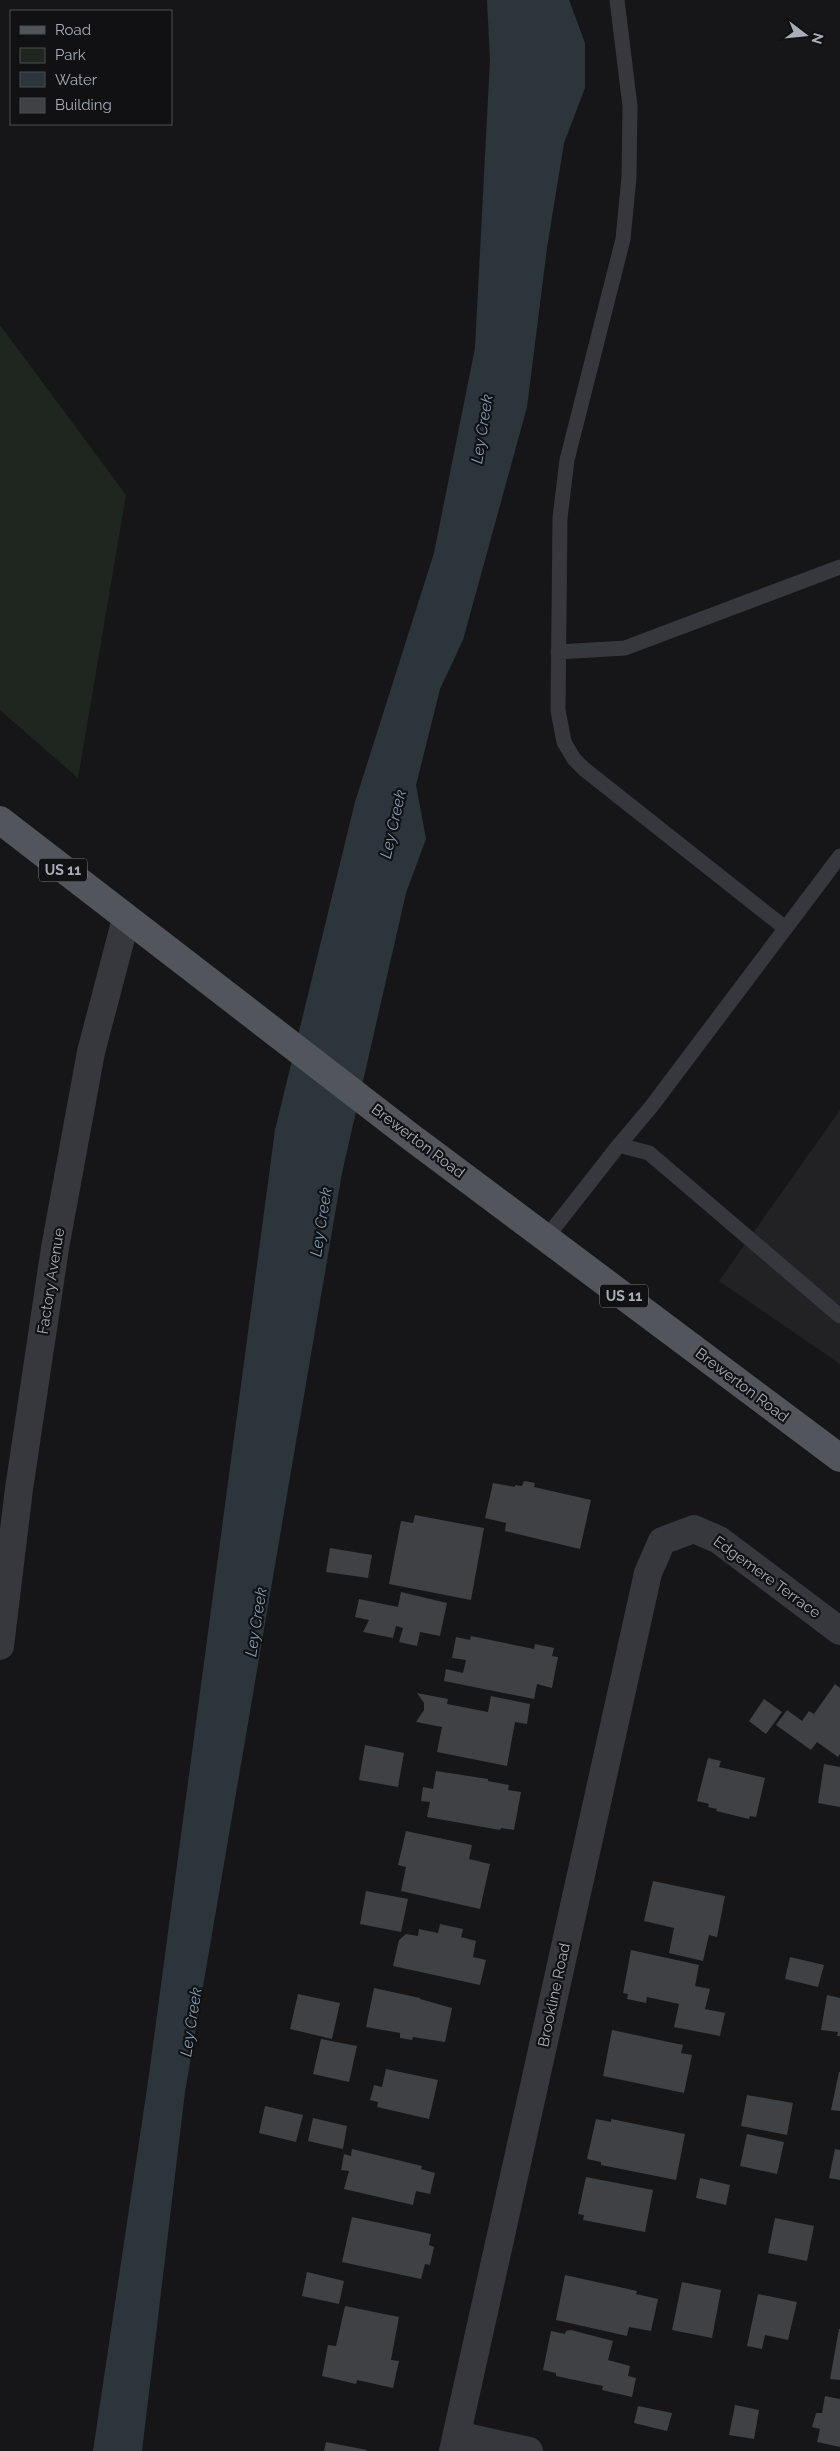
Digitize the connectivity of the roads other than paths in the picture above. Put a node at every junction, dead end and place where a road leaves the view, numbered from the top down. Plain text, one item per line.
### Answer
1 (617, 0) edge
2 (840, 567) edge
3 (558, 652) junction
4 (0, 820) edge
5 (840, 856) edge
6 (126, 920) junction
7 (785, 928) junction
8 (619, 1145) junction
9 (546, 1238) junction
10 (840, 1316) edge
11 (840, 1458) edge
12 (662, 1541) joint
13 (840, 1631) edge
14 (0, 1646) edge
15 (455, 2443) edge
16 (529, 2451) edge

1 - 3 lane
2 - 3 lane
3 - 7 lane
4 - 6 main road, Brewerton Road / US 11
5 - 7 lane
6 - 9 main road, Brewerton Road / US 11
6 - 14 street, Factory Avenue
7 - 8 lane
8 - 9 lane
8 - 10 lane
9 - 11 main road, Brewerton Road / US 11
12 - 13 street, Edgemere Terrace
12 - 15 street, Brookline Road
15 - 16 street

